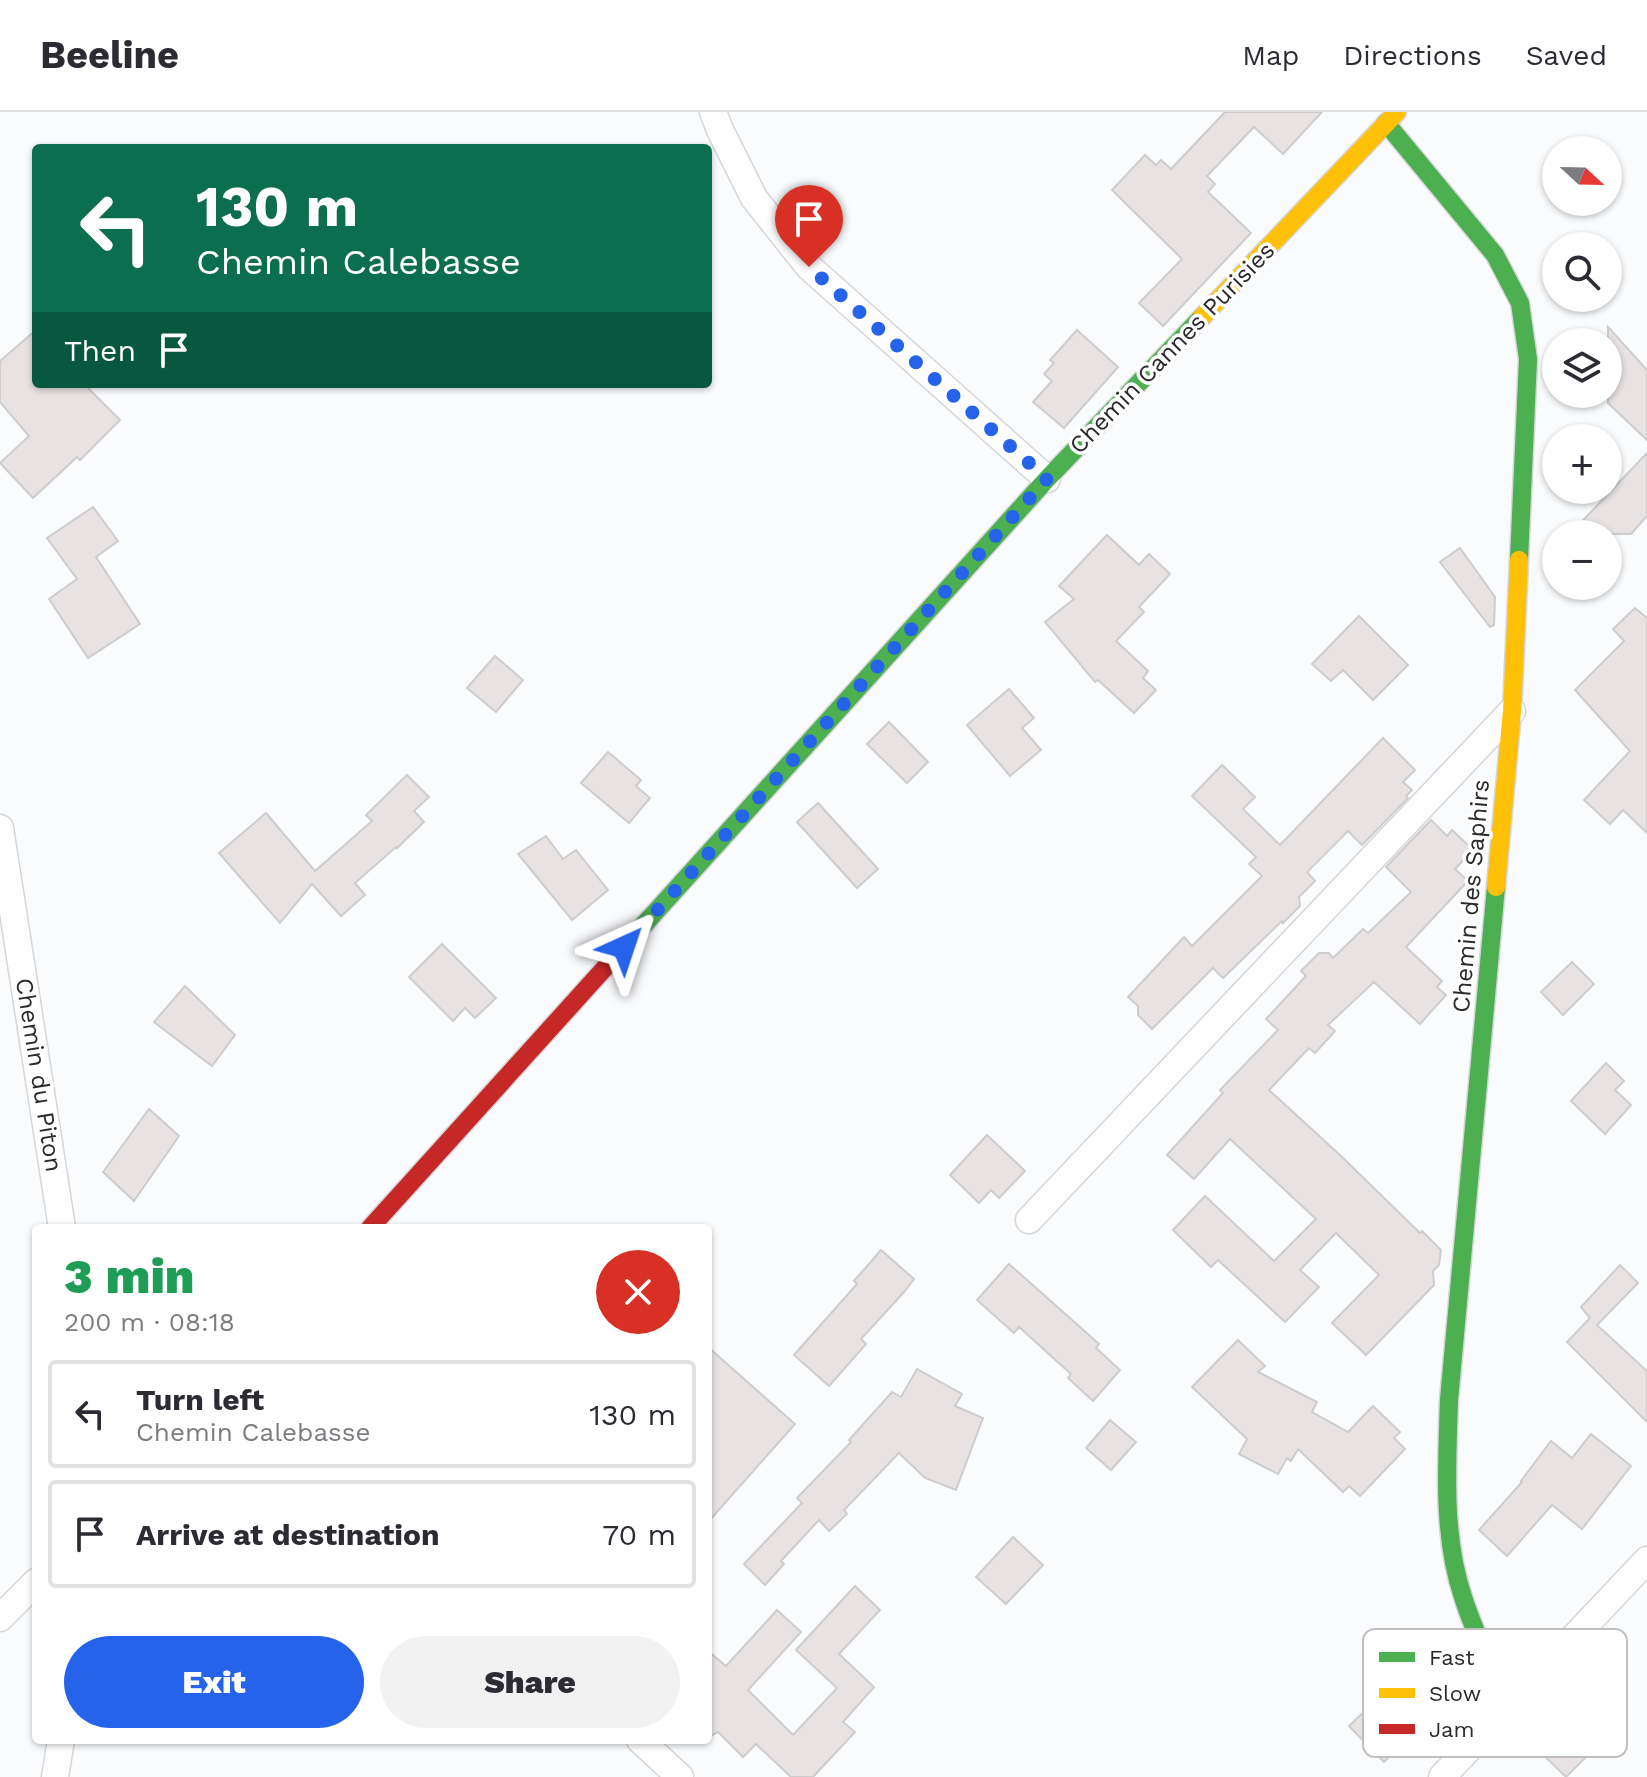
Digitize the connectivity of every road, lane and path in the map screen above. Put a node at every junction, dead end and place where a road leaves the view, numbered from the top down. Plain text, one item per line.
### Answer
1 (713, 112) edge
2 (1391, 118) edge
3 (1047, 479) junction
4 (1512, 711) junction
5 (0, 828) edge
6 (1029, 1220) dead end
7 (61, 1224) edge
8 (374, 1224) edge
9 (1647, 1560) edge
10 (32, 1586) edge
11 (0, 1618) edge
12 (1475, 1629) edge
13 (1582, 1629) edge
14 (60, 1744) edge
15 (644, 1744) edge
16 (1461, 1757) edge
17 (55, 1777) edge
18 (680, 1777) edge
19 (1442, 1777) edge

1 - 3 street
2 - 3 street, Chemin Cannes Purisies
2 - 4 street, Chemin des Saphirs
3 - 8 street, Chemin Cannes Purisies
4 - 6 street
4 - 12 street, Chemin des Saphirs
5 - 7 street, Chemin du Piton
9 - 13 street
10 - 11 street
14 - 17 street
15 - 18 street
16 - 19 street

